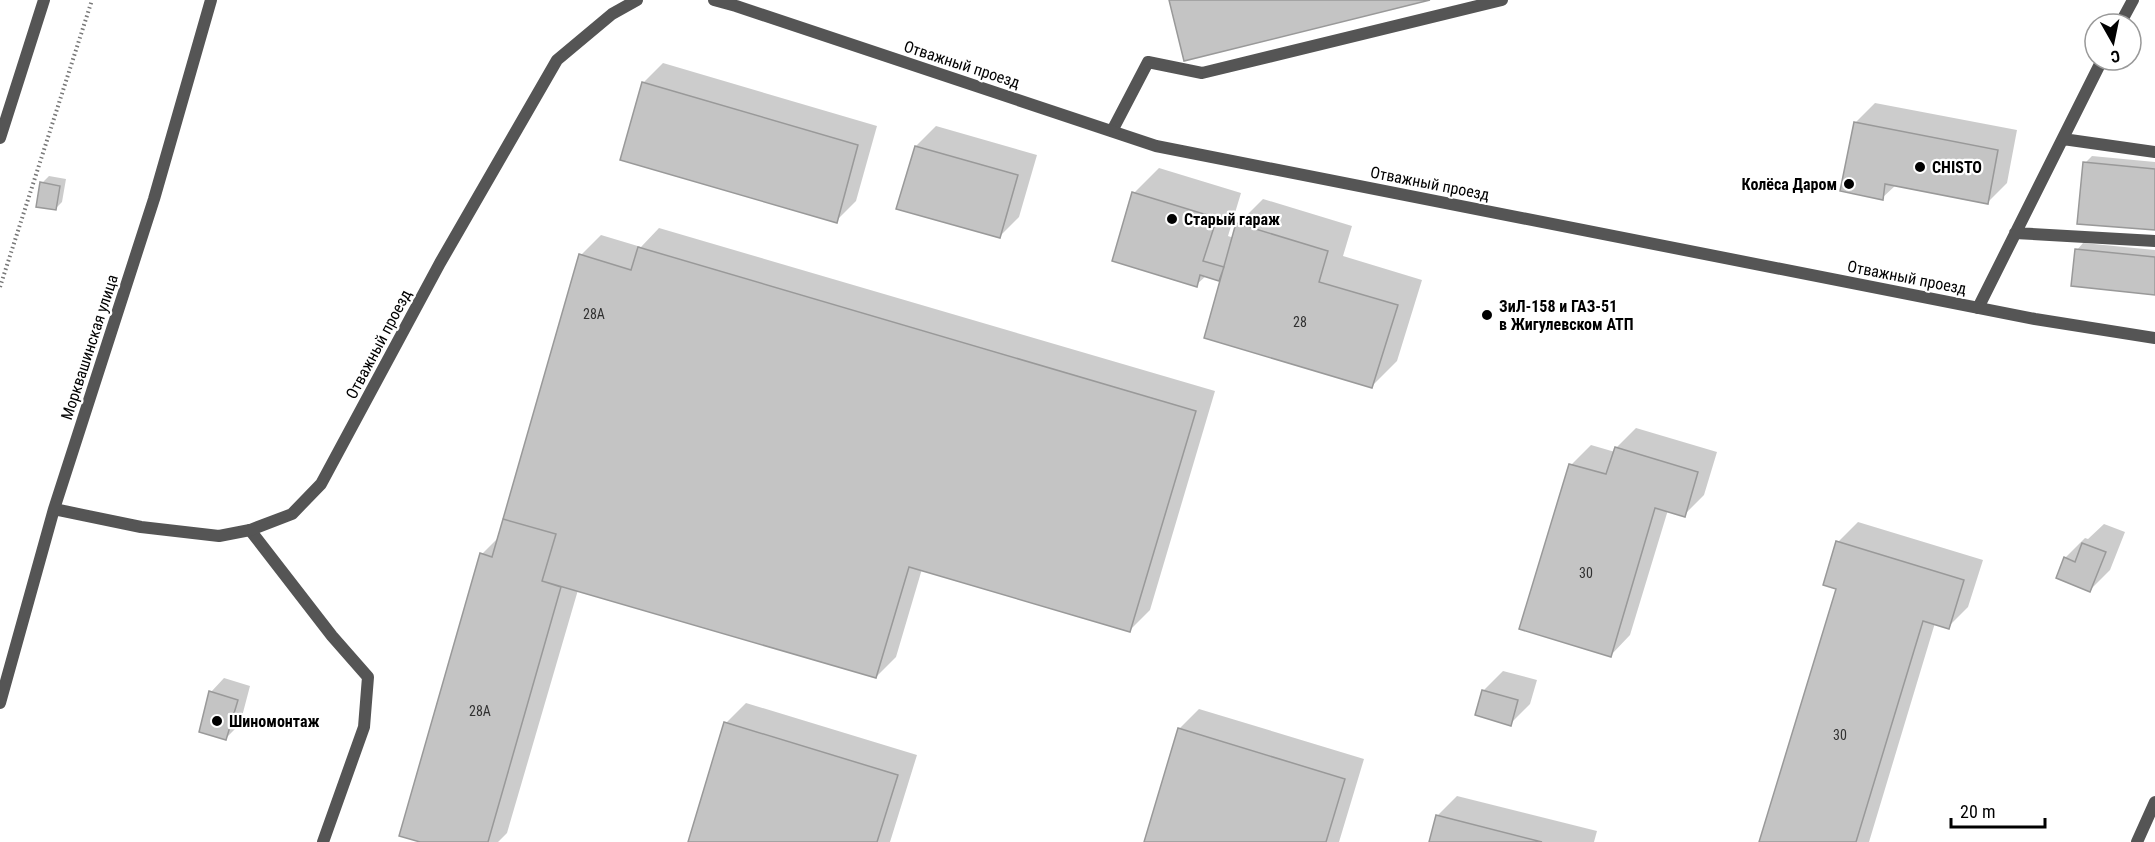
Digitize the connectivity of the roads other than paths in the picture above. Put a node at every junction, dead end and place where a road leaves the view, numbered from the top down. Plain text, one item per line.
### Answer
1 (44, 0) edge
2 (211, 0) edge
3 (637, 0) edge
4 (714, 0) edge
5 (1503, 0) edge
6 (2096, 72) edge
7 (1112, 131) junction
8 (0, 138) edge
9 (2063, 139) junction
10 (2155, 152) edge
11 (2015, 234) junction
12 (2155, 241) edge
13 (1978, 308) junction
14 (2155, 338) edge
15 (54, 509) junction
16 (250, 530) junction
17 (0, 703) edge
18 (2155, 802) edge
19 (323, 842) edge
20 (2137, 842) edge

1 - 8 street
2 - 15 street, Морквашинская улица
3 - 16 street, Отважный проезд
4 - 7 street, Отважный проезд
5 - 7 street
6 - 9 street
7 - 13 street, Отважный проезд
9 - 10 street
9 - 11 street
11 - 12 street
11 - 13 street
13 - 14 street, Отважный проезд
15 - 16 street, Отважный проезд
15 - 17 street, Морквашинская улица
16 - 19 street
18 - 20 street

